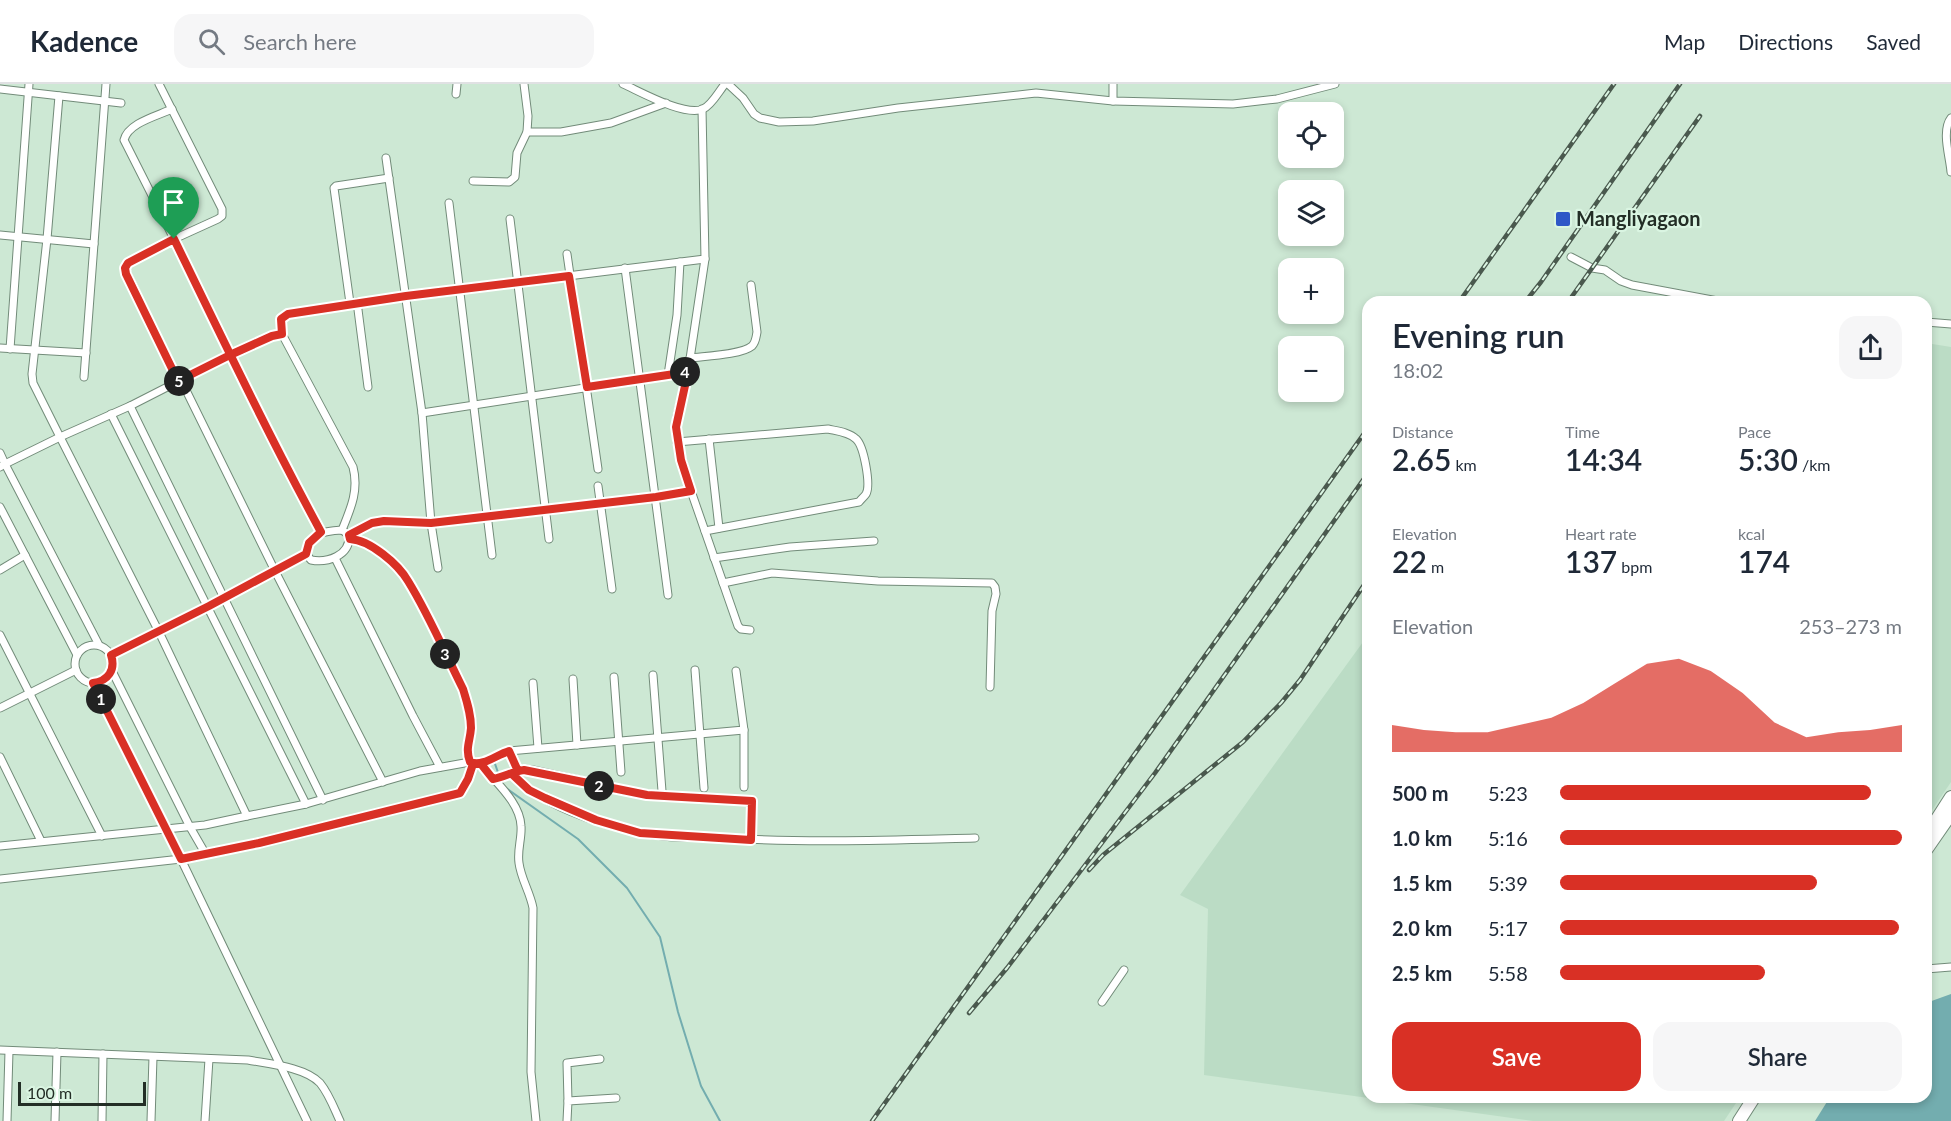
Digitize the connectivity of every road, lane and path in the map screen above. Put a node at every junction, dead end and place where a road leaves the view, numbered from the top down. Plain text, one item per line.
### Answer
1 (29, 84) edge
2 (106, 84) edge
3 (159, 84) edge
4 (457, 84) edge
5 (524, 84) edge
6 (623, 84) edge
7 (726, 84) edge
8 (1113, 84) edge
9 (1335, 84) edge
10 (0, 89) edge
11 (28, 93) junction
12 (456, 94) dead end
13 (59, 96) junction
14 (104, 101) junction
15 (1113, 101) junction
16 (122, 103) dead end
17 (666, 103) junction
18 (172, 109) junction
19 (702, 109) junction
20 (1951, 118) edge
21 (527, 132) junction
22 (386, 158) dead end
23 (1951, 172) edge
24 (389, 178) junction
25 (473, 181) dead end
26 (449, 203) dead end
27 (510, 219) dead end
28 (0, 235) edge
29 (18, 237) junction
30 (47, 239) junction
31 (174, 239) junction
32 (93, 244) junction
33 (567, 254) dead end
34 (1571, 257) dead end
35 (705, 259) junction
36 (680, 262) junction
37 (625, 268) junction
38 (569, 276) junction
39 (517, 283) junction
40 (751, 285) dead end
41 (460, 290) junction
42 (406, 296) junction
43 (1691, 296) edge
44 (353, 303) junction
45 (1932, 322) edge
46 (1951, 324) edge
47 (282, 332) junction
48 (0, 348) edge
49 (10, 349) junction
50 (35, 350) junction
51 (86, 353) junction
52 (230, 355) junction
53 (690, 358) junction
54 (688, 372) junction
55 (668, 375) junction
56 (84, 377) dead end
57 (641, 380) junction
58 (180, 381) junction
59 (368, 387) dead end
60 (587, 387) junction
61 (530, 397) junction
62 (130, 405) junction
63 (473, 405) junction
64 (422, 413) junction
65 (111, 414) junction
66 (60, 437) junction
67 (709, 439) junction
68 (677, 442) junction
69 (0, 453) edge
70 (3, 466) edge
71 (598, 469) dead end
72 (598, 486) dead end
73 (691, 491) junction
74 (656, 497) junction
75 (600, 503) junction
76 (0, 507) edge
77 (544, 510) junction
78 (488, 517) junction
79 (431, 523) junction
80 (719, 528) junction
81 (342, 530) junction
82 (705, 531) junction
83 (321, 532) junction
84 (349, 537) junction
85 (549, 539) dead end
86 (874, 541) dead end
87 (306, 554) junction
88 (25, 555) junction
89 (492, 555) dead end
90 (335, 558) junction
91 (714, 558) junction
92 (438, 568) dead end
93 (0, 570) edge
94 (275, 572) junction
95 (723, 583) junction
96 (612, 589) dead end
97 (668, 595) dead end
98 (224, 598) junction
99 (209, 606) junction
100 (750, 630) dead end
101 (159, 632) junction
102 (0, 635) edge
103 (99, 645) junction
104 (77, 655) junction
105 (111, 655) junction
106 (76, 670) junction
107 (695, 670) dead end
108 (112, 671) junction
109 (736, 671) dead end
110 (654, 675) dead end
111 (614, 677) dead end
112 (573, 679) dead end
113 (93, 683) junction
114 (533, 683) dead end
115 (990, 687) dead end
116 (29, 693) junction
117 (0, 708) edge
118 (744, 730) junction
119 (700, 734) junction
120 (657, 738) junction
121 (619, 742) junction
122 (578, 745) junction
123 (538, 748) junction
124 (509, 751) junction
125 (0, 757) edge
126 (474, 763) junction
127 (440, 767) junction
128 (515, 772) junction
129 (621, 772) dead end
130 (498, 778) junction
131 (383, 782) junction
132 (704, 788) dead end
133 (744, 788) dead end
134 (662, 791) dead end
135 (1951, 797) edge
136 (323, 800) junction
137 (306, 804) junction
138 (1951, 813) edge
139 (247, 816) junction
140 (190, 827) junction
141 (1932, 827) edge
142 (166, 830) junction
143 (102, 836) junction
144 (975, 838) dead end
145 (41, 840) junction
146 (751, 840) junction
147 (1932, 841) edge
148 (0, 846) edge
149 (205, 853) junction
150 (181, 859) junction
151 (0, 879) edge
152 (1951, 967) edge
153 (1932, 969) edge
154 (1124, 970) dead end
155 (1102, 1002) dead end
156 (0, 1050) edge
157 (9, 1050) junction
158 (57, 1052) junction
159 (103, 1054) junction
160 (153, 1057) junction
161 (209, 1059) junction
162 (600, 1059) dead end
163 (279, 1065) junction
164 (616, 1098) dead end
165 (568, 1101) junction
166 (1751, 1103) edge
167 (1758, 1103) edge
168 (7, 1121) edge
169 (55, 1121) edge
170 (102, 1121) edge
171 (151, 1121) edge
172 (205, 1121) edge
173 (307, 1121) edge
174 (340, 1121) edge
175 (537, 1121) edge
176 (567, 1121) edge
177 (1739, 1121) edge
178 (1746, 1121) edge

1 - 11 street
2 - 14 street
3 - 18 street
4 - 12 street
5 - 21 street
6 - 17 street
7 - 15 street
7 - 19 street
8 - 15 street
9 - 15 street
10 - 11 street
11 - 13 street
11 - 29 street
13 - 14 street
13 - 30 street
14 - 16 street
14 - 32 street
17 - 19 street
17 - 21 street
18 - 31 street
18 - 31 street
19 - 35 street
20 - 23 street
21 - 25 street
22 - 24 street
24 - 42 street
24 - 44 street
26 - 41 street
27 - 39 street
28 - 29 street
29 - 30 street
29 - 49 street
30 - 32 street
30 - 50 street
31 - 52 street
31 - 58 street
32 - 51 street
33 - 38 street
34 - 43 street
35 - 36 street
35 - 53 street
36 - 37 street
36 - 55 street
37 - 38 street
37 - 57 street
38 - 39 street
38 - 60 street
39 - 41 street
39 - 61 street
40 - 53 street
41 - 42 street
41 - 63 street
42 - 44 street
42 - 64 street
44 - 47 street
44 - 59 street
45 - 46 street
47 - 52 street
47 - 81 street
48 - 49 street
49 - 50 street
50 - 51 street
50 - 66 street
51 - 56 street
52 - 58 street
52 - 83 street
53 - 54 street
54 - 55 street
54 - 68 street
55 - 57 street
57 - 60 street
57 - 74 street
58 - 62 street
58 - 94 street
60 - 61 street
60 - 71 street
61 - 63 street
61 - 77 street
62 - 65 street
62 - 98 street
63 - 64 street
63 - 78 street
64 - 79 street
65 - 66 street
65 - 99 street
66 - 70 street
66 - 101 street
67 - 68 street
67 - 80 street
67 - 80 street
68 - 73 street
69 - 70 street
70 - 103 street
72 - 75 street
73 - 74 street
73 - 82 street
74 - 75 street
74 - 97 street
75 - 77 street
75 - 96 street
76 - 88 street
77 - 78 street
77 - 85 street
78 - 79 street
78 - 89 street
79 - 84 street
79 - 92 street
80 - 82 street
81 - 83 street
81 - 84 street
82 - 91 street
83 - 87 street
84 - 90 street
84 - 126 street
86 - 91 street
87 - 90 street
87 - 94 street
88 - 93 street
88 - 104 street
90 - 127 street
91 - 95 street
94 - 98 street
94 - 131 street
95 - 100 street
95 - 115 street
98 - 99 street
98 - 136 street
99 - 101 street
99 - 137 street
101 - 105 street
101 - 139 street
102 - 116 street
103 - 104 street
103 - 105 street
104 - 106 street
105 - 108 street
106 - 113 street
106 - 116 street
107 - 119 street
108 - 113 street
108 - 140 street
109 - 118 street
110 - 120 street
111 - 121 street
112 - 122 street
113 - 142 street
114 - 123 street
116 - 117 street
116 - 143 street
118 - 119 street
118 - 133 street
119 - 120 street
119 - 132 street
120 - 121 street
120 - 134 street
121 - 122 street
121 - 129 street
122 - 123 street
123 - 124 street
124 - 126 street
124 - 128 street
125 - 145 street
126 - 127 street
126 - 130 street
126 - 149 street
127 - 131 street
128 - 130 street
128 - 146 street
128 - 146 street
130 - 175 street
131 - 136 street
135 - 141 main road
136 - 137 street
137 - 139 street
138 - 147 main road
139 - 140 street
140 - 142 street
140 - 149 street
142 - 143 street
142 - 150 street
143 - 145 street
144 - 146 street
145 - 148 street
149 - 150 street
150 - 151 street
150 - 163 street
152 - 153 street
154 - 155 street
156 - 157 street
157 - 158 street
157 - 168 street
158 - 159 street
158 - 169 street
159 - 160 street
159 - 170 street
160 - 161 street
160 - 171 street
161 - 163 street
161 - 172 street
162 - 165 street
163 - 173 street
163 - 174 street
164 - 165 street
165 - 176 street
166 - 177 main road
167 - 178 main road

